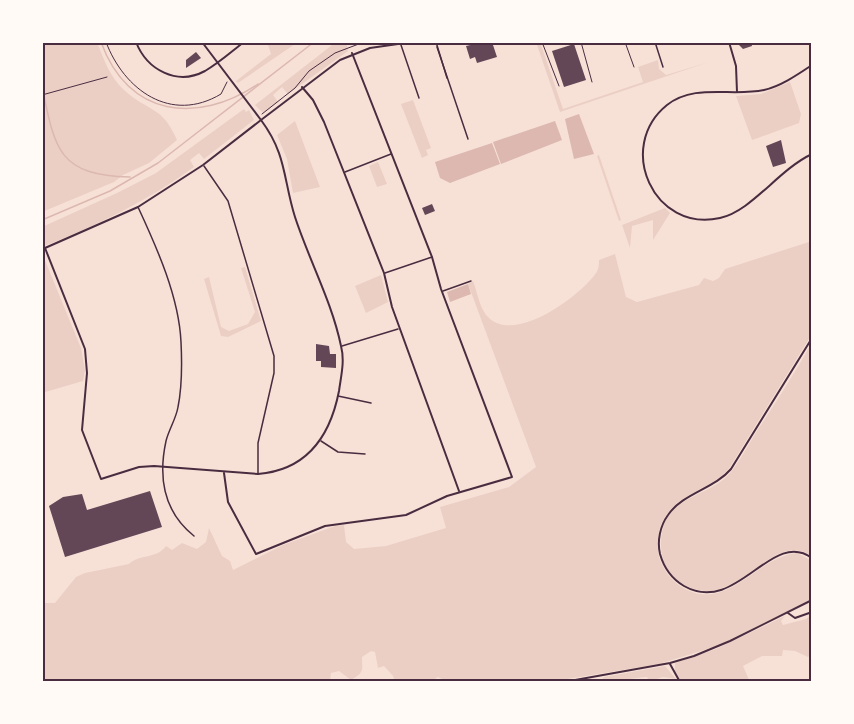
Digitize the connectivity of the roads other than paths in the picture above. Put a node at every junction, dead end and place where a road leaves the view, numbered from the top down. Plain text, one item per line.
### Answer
1 (136, 42) edge
2 (202, 42) edge
3 (244, 42) edge
4 (412, 42) edge
5 (436, 42) edge
6 (542, 42) edge
7 (581, 42) edge
8 (625, 42) edge
9 (655, 42) edge
10 (729, 42) edge
11 (400, 44) junction
12 (352, 53) junction
13 (218, 62) junction
14 (812, 65) edge
15 (634, 67) dead end
16 (663, 67) dead end
17 (592, 82) dead end
18 (560, 86) dead end
19 (302, 87) junction
20 (737, 93) junction
21 (419, 98) dead end
22 (261, 120) junction
23 (468, 139) dead end
24 (392, 153) junction
25 (812, 154) edge
26 (203, 165) junction
27 (344, 172) junction
28 (138, 207) junction
29 (44, 249) edge
30 (432, 257) junction
31 (384, 273) junction
32 (471, 281) dead end
33 (442, 291) junction
34 (400, 328) junction
35 (812, 338) edge
36 (342, 346) junction
37 (338, 396) junction
38 (370, 403) dead end
39 (321, 441) junction
40 (365, 454) dead end
41 (163, 466) junction
42 (225, 472) junction
43 (258, 474) junction
44 (459, 492) junction
45 (194, 536) dead end
46 (812, 558) edge
47 (812, 600) edge
48 (812, 612) edge
49 (788, 613) junction
50 (670, 663) junction
51 (600, 675) junction
52 (564, 682) edge
53 (599, 682) edge
54 (680, 682) edge

1 - 13 street
2 - 13 street
3 - 13 street
4 - 11 street
5 - 23 street
6 - 18 lane
7 - 17 lane
8 - 15 lane
9 - 16 street
10 - 20 street
11 - 12 street
11 - 21 street
12 - 19 street
12 - 24 street
13 - 22 street
14 - 20 street
19 - 22 street
19 - 27 street
20 - 25 street
22 - 26 street
22 - 36 street
24 - 27 street
24 - 30 street
26 - 28 street
26 - 43 street
27 - 31 street
28 - 29 street
28 - 41 street
29 - 41 street
30 - 31 street
30 - 33 street
31 - 34 street
32 - 33 street
33 - 44 street
34 - 36 street
34 - 44 street
35 - 46 street
36 - 37 street
37 - 38 street
37 - 39 street
39 - 40 street
39 - 43 street
41 - 42 street
41 - 45 street
42 - 43 street
42 - 44 street
47 - 49 street
48 - 49 street
49 - 50 street
50 - 51 street
50 - 54 street
51 - 52 street
51 - 53 street

